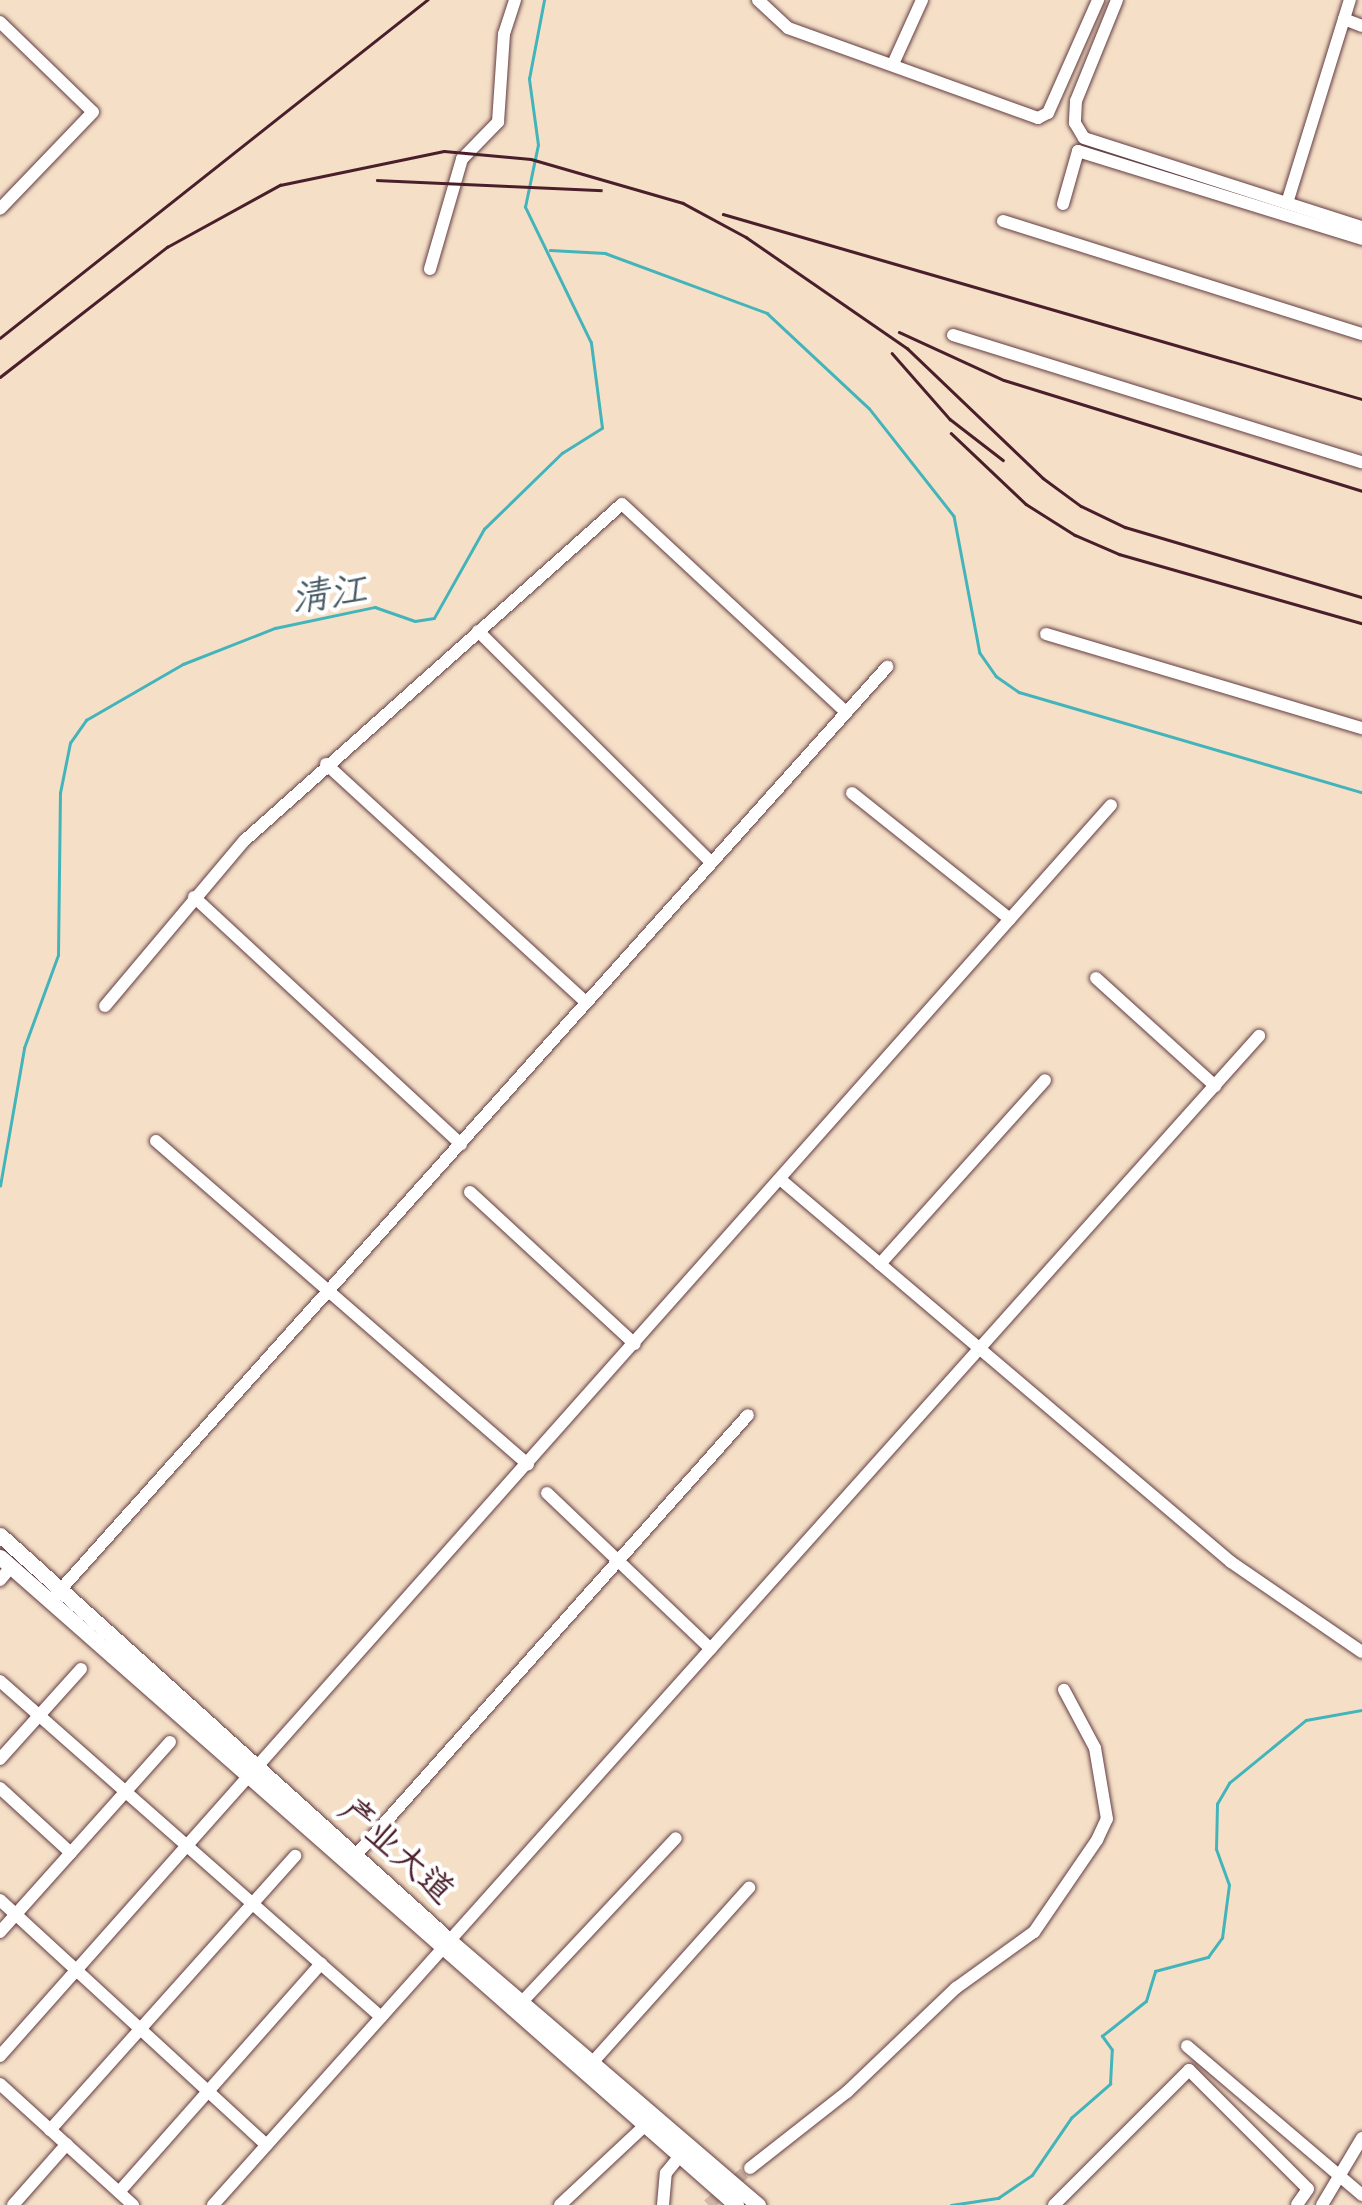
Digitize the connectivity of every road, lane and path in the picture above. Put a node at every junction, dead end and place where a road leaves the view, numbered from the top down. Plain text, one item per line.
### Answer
1 (515, 0) edge
2 (758, 0) edge
3 (922, 0) edge
4 (1098, 0) edge
5 (1117, 0) edge
6 (1350, 0) edge
7 (1344, 19) junction
8 (0, 22) edge
9 (1362, 26) edge
10 (893, 64) junction
11 (1287, 203) junction
12 (1063, 204) dead end
13 (0, 209) edge
14 (1003, 221) dead end
15 (1362, 226) edge
16 (1362, 239) edge
17 (430, 269) dead end
18 (1362, 334) edge
19 (953, 335) dead end
20 (1362, 462) edge
21 (478, 631) junction
22 (1046, 634) dead end
23 (887, 667) dead end
24 (846, 712) junction
25 (1362, 728) edge
26 (326, 764) junction
27 (852, 792) dead end
28 (1112, 805) dead end
29 (711, 862) junction
30 (194, 898) junction
31 (1010, 919) junction
32 (1096, 978) dead end
33 (586, 1002) junction
34 (105, 1006) dead end
35 (1259, 1036) dead end
36 (1045, 1080) dead end
37 (1215, 1086) junction
38 (156, 1141) dead end
39 (461, 1144) junction
40 (780, 1179) junction
41 (470, 1192) dead end
42 (880, 1264) junction
43 (333, 1290) junction
44 (635, 1344) junction
45 (980, 1349) junction
46 (748, 1415) dead end
47 (528, 1464) junction
48 (548, 1493) dead end
49 (0, 1535) edge
50 (618, 1561) junction
51 (4, 1568) edge
52 (55, 1597) junction
53 (711, 1649) junction
54 (1361, 1652) edge
55 (81, 1669) dead end
56 (0, 1681) edge
57 (1064, 1690) dead end
58 (39, 1716) junction
59 (170, 1742) dead end
60 (0, 1759) edge
61 (256, 1772) junction
62 (0, 1788) edge
63 (126, 1792) junction
64 (676, 1838) dead end
65 (188, 1847) junction
66 (71, 1853) junction
67 (356, 1855) junction
68 (295, 1856) dead end
69 (749, 1888) dead end
70 (0, 1900) edge
71 (253, 1904) junction
72 (16, 1915) junction
73 (0, 1932) edge
74 (445, 1945) junction
75 (321, 1964) junction
76 (77, 1971) junction
77 (521, 2003) junction
78 (381, 2017) junction
79 (140, 2029) junction
80 (1186, 2046) dead end
81 (0, 2056) edge
82 (591, 2064) junction
83 (0, 2084) edge
84 (208, 2091) junction
85 (648, 2123) junction
86 (50, 2130) junction
87 (1362, 2138) edge
88 (67, 2144) junction
89 (266, 2145) junction
90 (679, 2157) junction
91 (750, 2168) tunnel mouth
92 (1340, 2178) junction
93 (119, 2192) junction
94 (1362, 2196) edge
95 (13, 2205) edge
96 (133, 2205) edge
97 (213, 2205) edge
98 (560, 2205) edge
99 (663, 2205) edge
100 (736, 2205) edge
101 (758, 2205) edge
102 (1054, 2205) edge
103 (1297, 2205) edge
104 (1322, 2205) edge

1 - 17 street
2 - 10 street
3 - 10 street
4 - 10 street
5 - 11 street
6 - 7 street
7 - 9 street
7 - 11 street
8 - 13 street
11 - 15 street
12 - 16 street
14 - 18 street
19 - 20 street
21 - 24 street
21 - 26 street
21 - 29 street
22 - 25 street
23 - 24 street
24 - 29 street
26 - 30 street
26 - 33 street
27 - 31 street
28 - 31 street
29 - 33 street
30 - 34 street
30 - 39 street
31 - 40 street
32 - 37 street
33 - 39 street
35 - 37 street
36 - 42 street
37 - 45 street
38 - 43 street
39 - 43 street
40 - 42 street
40 - 44 street
41 - 44 street
42 - 45 street
43 - 47 street
43 - 52 street
44 - 47 street
45 - 53 street
45 - 54 street
46 - 50 street
47 - 61 street
48 - 50 street
49 - 52 main road, 产业大道
50 - 53 street
50 - 67 street
51 - 52 main road, 产业大道
52 - 61 main road, 产业大道
53 - 74 street
55 - 58 street
56 - 58 street
57 - 91 street
58 - 60 street
58 - 63 street
59 - 63 street
61 - 65 street
61 - 67 main road, 产业大道
61 - 74 main road, 产业大道
62 - 66 street
63 - 65 street
63 - 66 street
64 - 77 street
65 - 71 street
65 - 76 street
66 - 72 street
67 - 74 main road, 产业大道
68 - 71 street
69 - 82 street
70 - 72 street
71 - 75 street
71 - 79 street
72 - 73 street
72 - 76 street
74 - 77 main road, 产业大道
74 - 78 street
74 - 85 main road, 产业大道
75 - 78 street
75 - 84 street
76 - 79 street
76 - 81 street
77 - 82 main road, 产业大道
78 - 89 street
79 - 84 street
79 - 86 street
80 - 92 street
82 - 85 main road, 产业大道
83 - 86 street
84 - 89 street
84 - 93 street
85 - 90 main road, 产业大道
85 - 98 street
85 - 101 main road, 产业大道
86 - 88 street
87 - 92 street
88 - 93 street
88 - 95 street
89 - 97 street
90 - 99 street
90 - 100 main road, 产业大道
92 - 94 street
92 - 104 street
93 - 96 street
102 - 103 street

